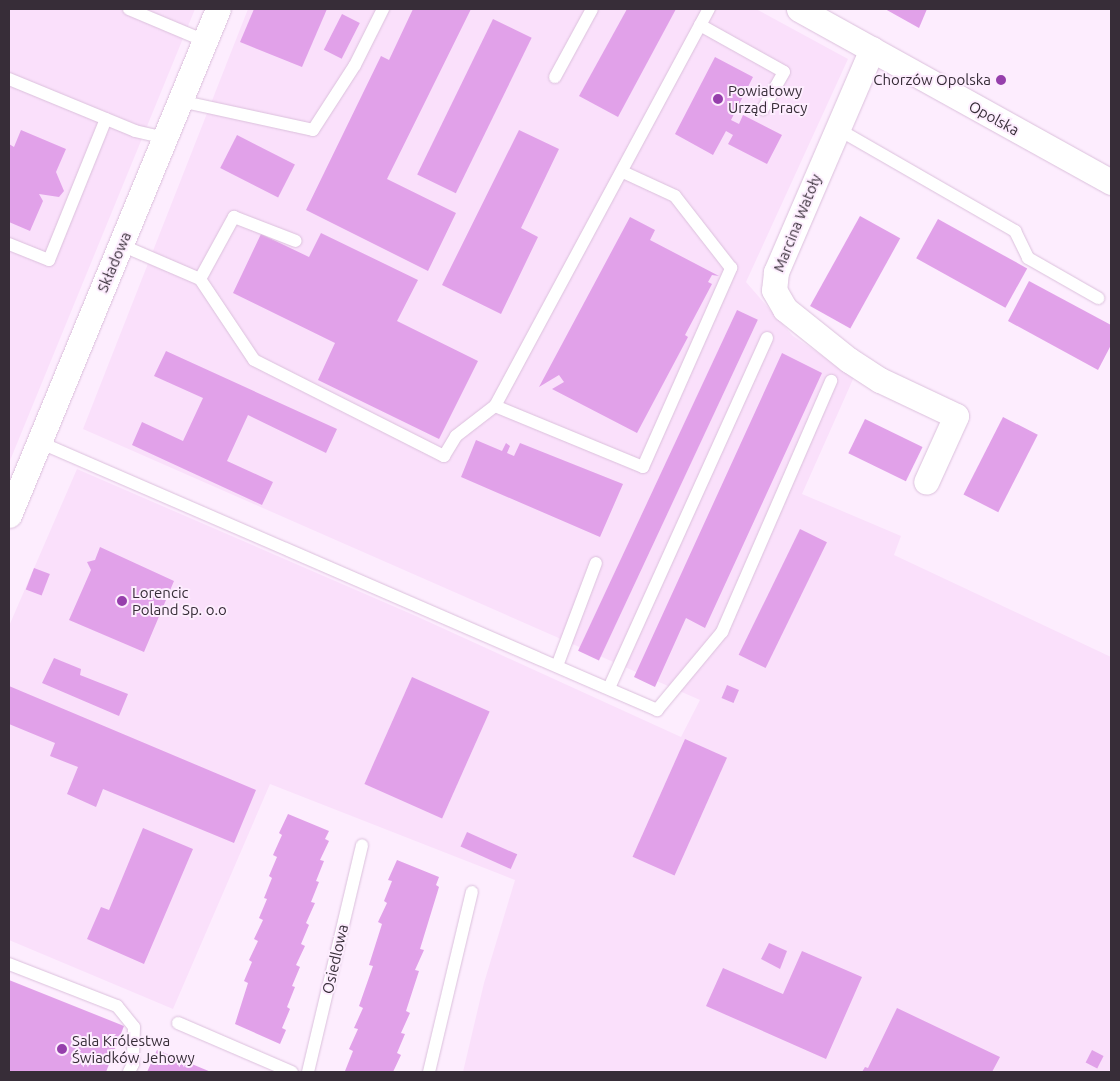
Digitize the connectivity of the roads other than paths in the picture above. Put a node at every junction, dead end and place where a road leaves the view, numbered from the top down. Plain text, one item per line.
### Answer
1 (129, 9) edge
2 (218, 9) edge
3 (383, 9) edge
4 (592, 9) edge
5 (709, 9) edge
6 (799, 9) edge
7 (700, 25) junction
8 (205, 41) junction
9 (872, 50) junction
10 (555, 77) dead end
11 (9, 79) edge
12 (180, 101) junction
13 (763, 109) dead end
14 (106, 119) junction
15 (836, 128) junction
16 (165, 138) junction
17 (623, 172) junction
18 (1111, 182) edge
19 (296, 241) dead end
20 (9, 244) edge
21 (121, 245) junction
22 (200, 279) junction
23 (1098, 298) dead end
24 (767, 338) dead end
25 (831, 381) dead end
26 (495, 406) junction
27 (39, 442) junction
28 (926, 482) dead end
29 (9, 515) edge
30 (596, 563) dead end
31 (557, 666) junction
32 (609, 688) junction
33 (362, 845) dead end
34 (472, 892) dead end
35 (9, 964) edge
36 (178, 1023) dead end
37 (129, 1072) edge
38 (292, 1072) edge
39 (308, 1072) edge
40 (429, 1072) edge

1 - 8 lane
2 - 8 street, Składowa
3 - 12 lane
4 - 10 lane
5 - 7 lane
6 - 9 street, Opolska
7 - 13 lane
7 - 17 lane
8 - 12 street, Składowa
9 - 15 street, Marcina Watoły
9 - 18 street, Opolska
11 - 14 lane
12 - 16 street, Składowa
14 - 16 lane
14 - 20 lane
15 - 23 lane
15 - 28 street, Marcina Watoły
16 - 21 street, Składowa
17 - 26 lane
17 - 26 lane
19 - 22 lane
21 - 22 lane
21 - 27 street, Składowa
22 - 26 lane
24 - 32 lane
25 - 32 lane
27 - 29 street, Składowa
27 - 31 lane
30 - 31 lane
31 - 32 lane
33 - 39 lane, Osiedlowa
34 - 40 lane
35 - 37 lane
36 - 38 lane

